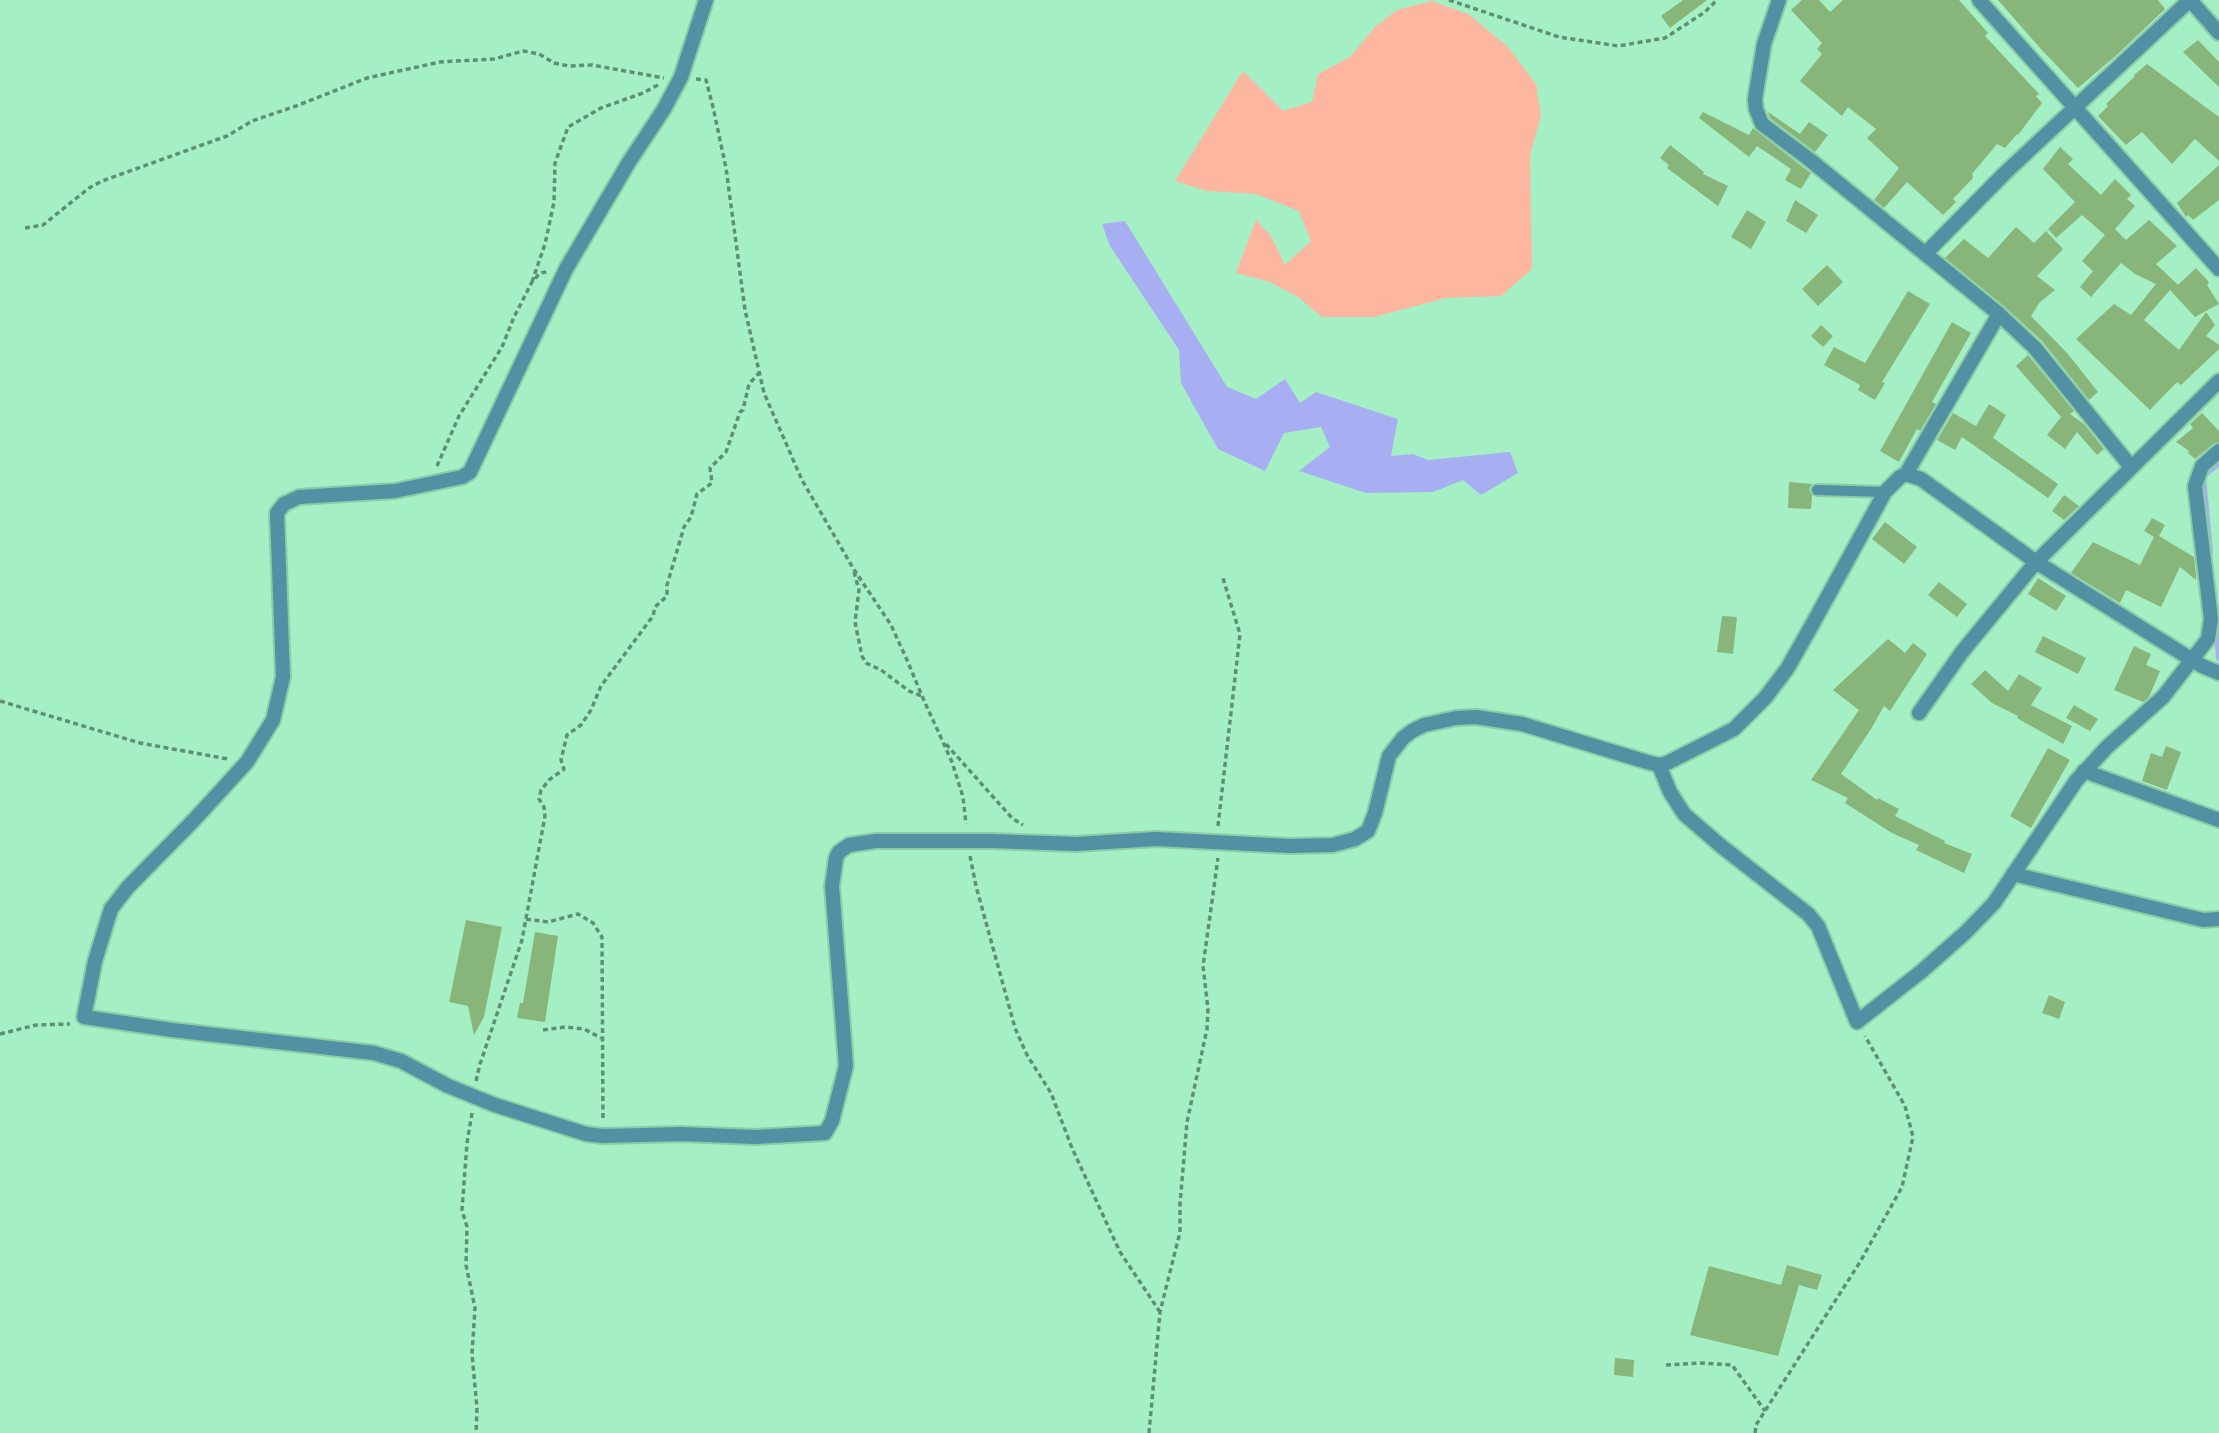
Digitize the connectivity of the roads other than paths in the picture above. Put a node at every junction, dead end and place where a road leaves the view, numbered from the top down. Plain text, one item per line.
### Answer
1 (706, 0) edge
2 (1779, 0) edge
3 (1979, 0) edge
4 (2190, 0) edge
5 (2219, 33) edge
6 (2074, 108) junction
7 (1925, 254) junction
8 (2219, 269) edge
9 (2000, 314) junction
10 (2219, 381) edge
11 (2219, 452) edge
12 (2132, 467) junction
13 (1906, 474) junction
14 (1817, 490) dead end
15 (1885, 492) junction
16 (2036, 562) junction
17 (2194, 660) junction
18 (2219, 673) edge
19 (1919, 713) dead end
20 (1659, 765) junction
21 (2084, 771) junction
22 (2219, 820) edge
23 (2012, 874) junction
24 (2219, 919) edge

1 - 20 street
2 - 7 street
3 - 6 street
4 - 5 street
4 - 6 street
6 - 7 street
6 - 8 street
7 - 9 street
9 - 12 street
9 - 13 street
10 - 12 street
11 - 17 street
12 - 16 street
13 - 15 street
13 - 16 street
14 - 15 lane
15 - 20 street
16 - 17 street
16 - 19 street
17 - 18 street
17 - 21 street
20 - 23 street
21 - 22 street
21 - 23 street
23 - 24 street

